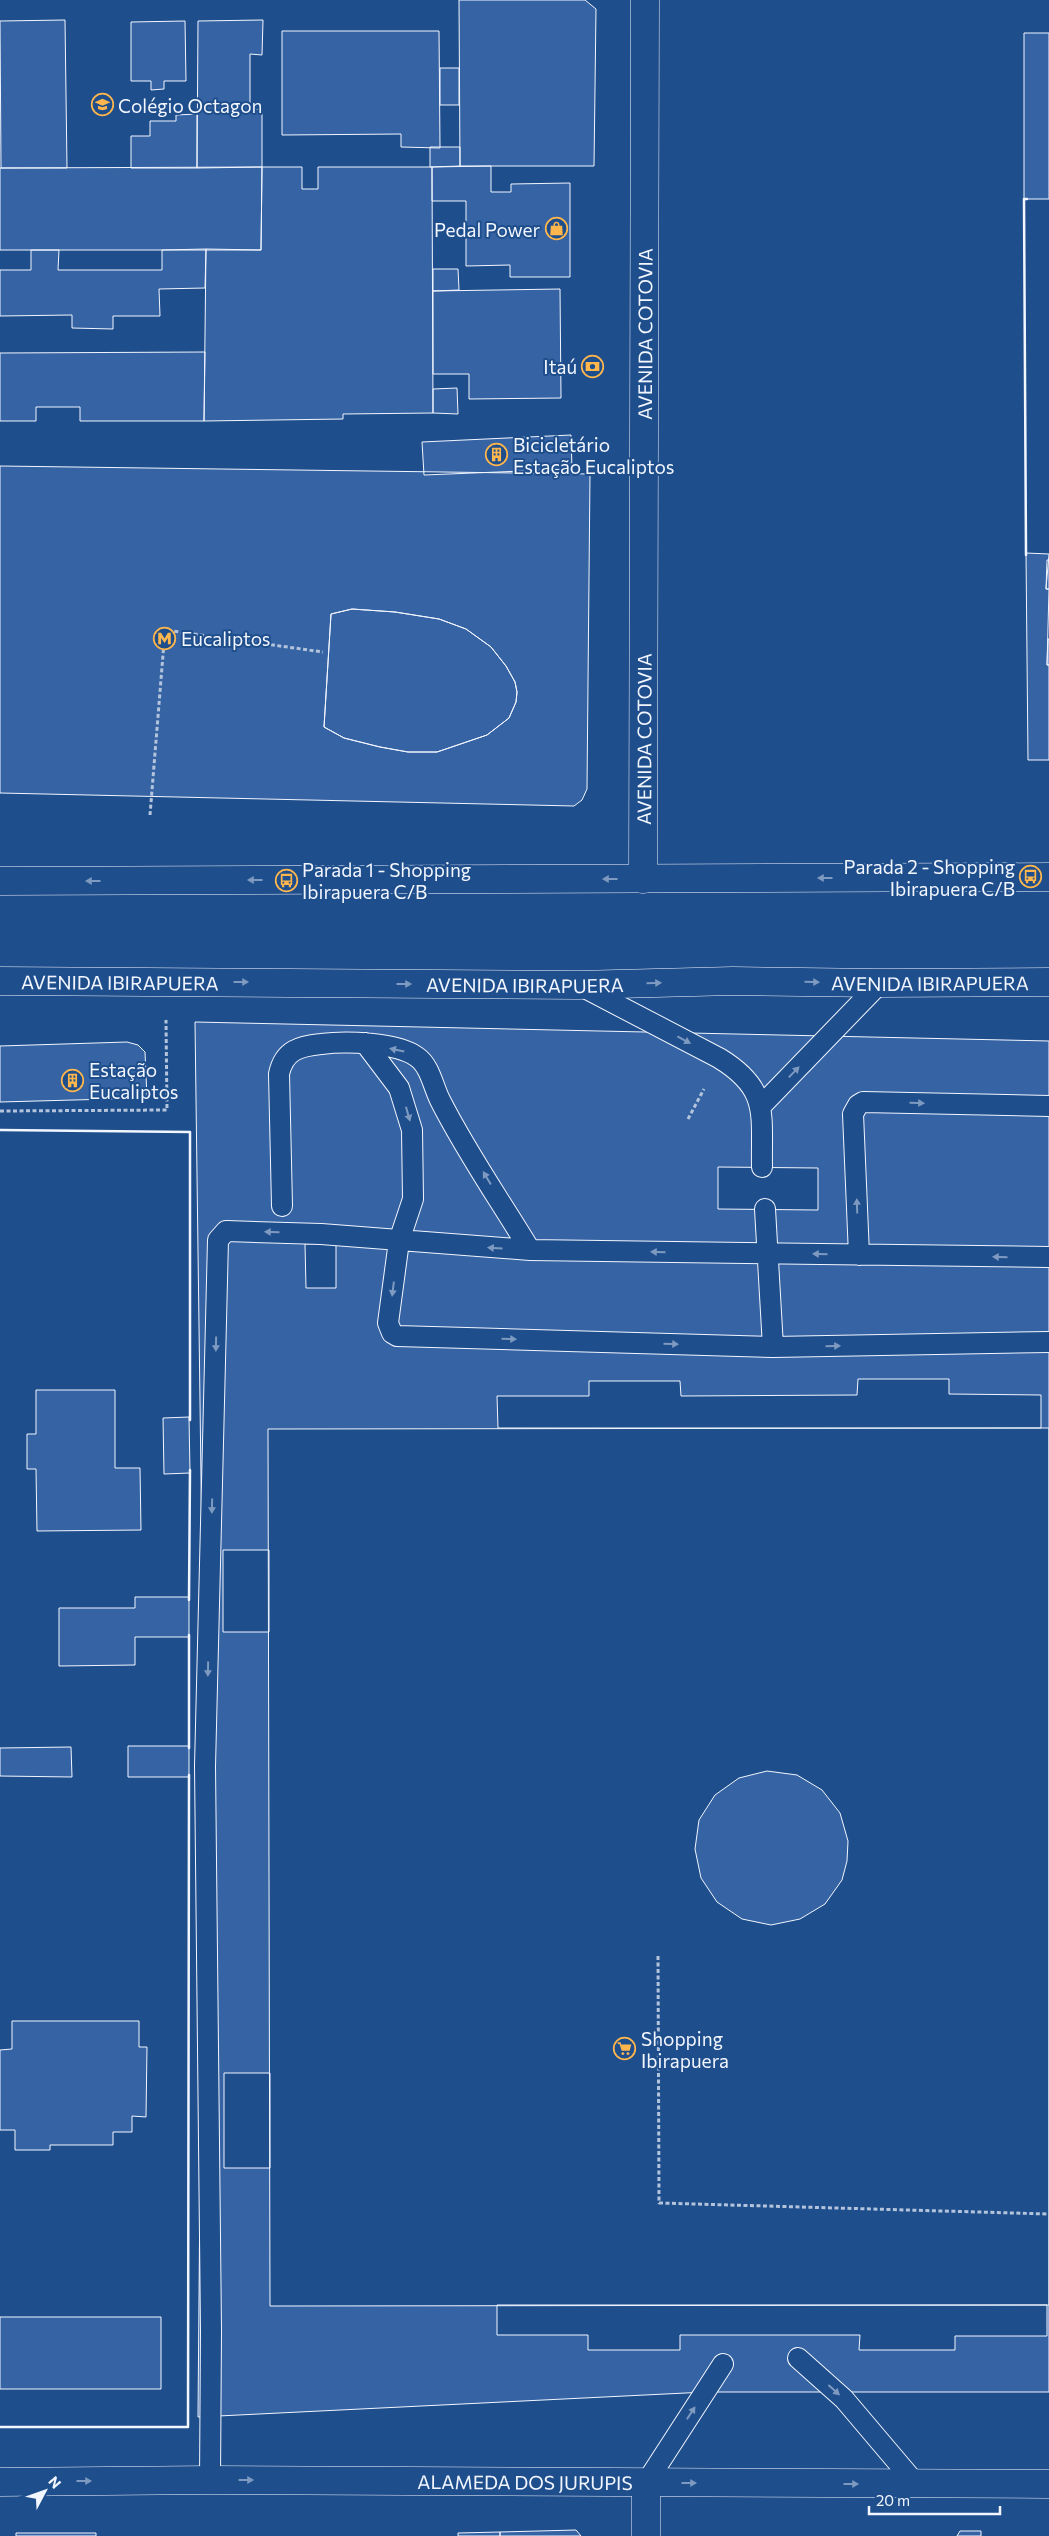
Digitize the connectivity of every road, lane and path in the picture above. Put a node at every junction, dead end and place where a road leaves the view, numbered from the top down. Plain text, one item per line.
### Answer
1 (645, 0) edge
2 (323, 652) dead end
3 (150, 815) dead end
4 (1049, 877) edge
5 (643, 879) junction
6 (0, 881) edge
7 (0, 981) edge
8 (1049, 982) edge
9 (880, 983) junction
10 (578, 985) junction
11 (166, 1020) dead end
12 (366, 1043) junction
13 (1049, 1106) edge
14 (760, 1107) junction
15 (0, 1112) edge
16 (762, 1168) dead end
17 (282, 1206) dead end
18 (765, 1210) dead end
19 (399, 1241) junction
20 (530, 1250) junction
21 (767, 1253) junction
22 (859, 1255) junction
23 (1049, 1257) edge
24 (1049, 1342) edge
25 (773, 1347) junction
26 (658, 1956) dead end
27 (1049, 2214) edge
28 (798, 2358) dead end
29 (723, 2364) dead end
30 (210, 2480) junction
31 (0, 2482) edge
32 (646, 2483) junction
33 (916, 2484) junction
34 (1049, 2484) edge
35 (646, 2536) edge

1 - 5 main road, AVENIDA COTOVIA
2 - 3 path
4 -> 5 main road
5 -> 6 main road
7 -> 10 main road, AVENIDA IBIRAPUERA
8 - 9 main road, AVENIDA IBIRAPUERA
10 -> 9 main road, AVENIDA IBIRAPUERA
14 -> 9 lane
10 -> 14 lane
11 - 15 path
12 - 17 lane
12 -> 19 lane
20 -> 12 lane
22 -> 13 lane
14 - 16 lane
18 - 21 lane
20 -> 19 lane
19 -> 25 lane
19 -> 30 lane
21 -> 20 lane
22 -> 21 lane
21 - 25 lane
23 -> 22 lane
25 -> 24 lane
26 - 27 path
28 -> 33 lane
32 -> 29 lane
31 -> 30 main road, ALAMEDA DOS JURUPIS
30 -> 32 main road, ALAMEDA DOS JURUPIS
32 -> 33 main road, ALAMEDA DOS JURUPIS
32 - 35 main road
33 - 34 main road, ALAMEDA DOS JURUPIS

